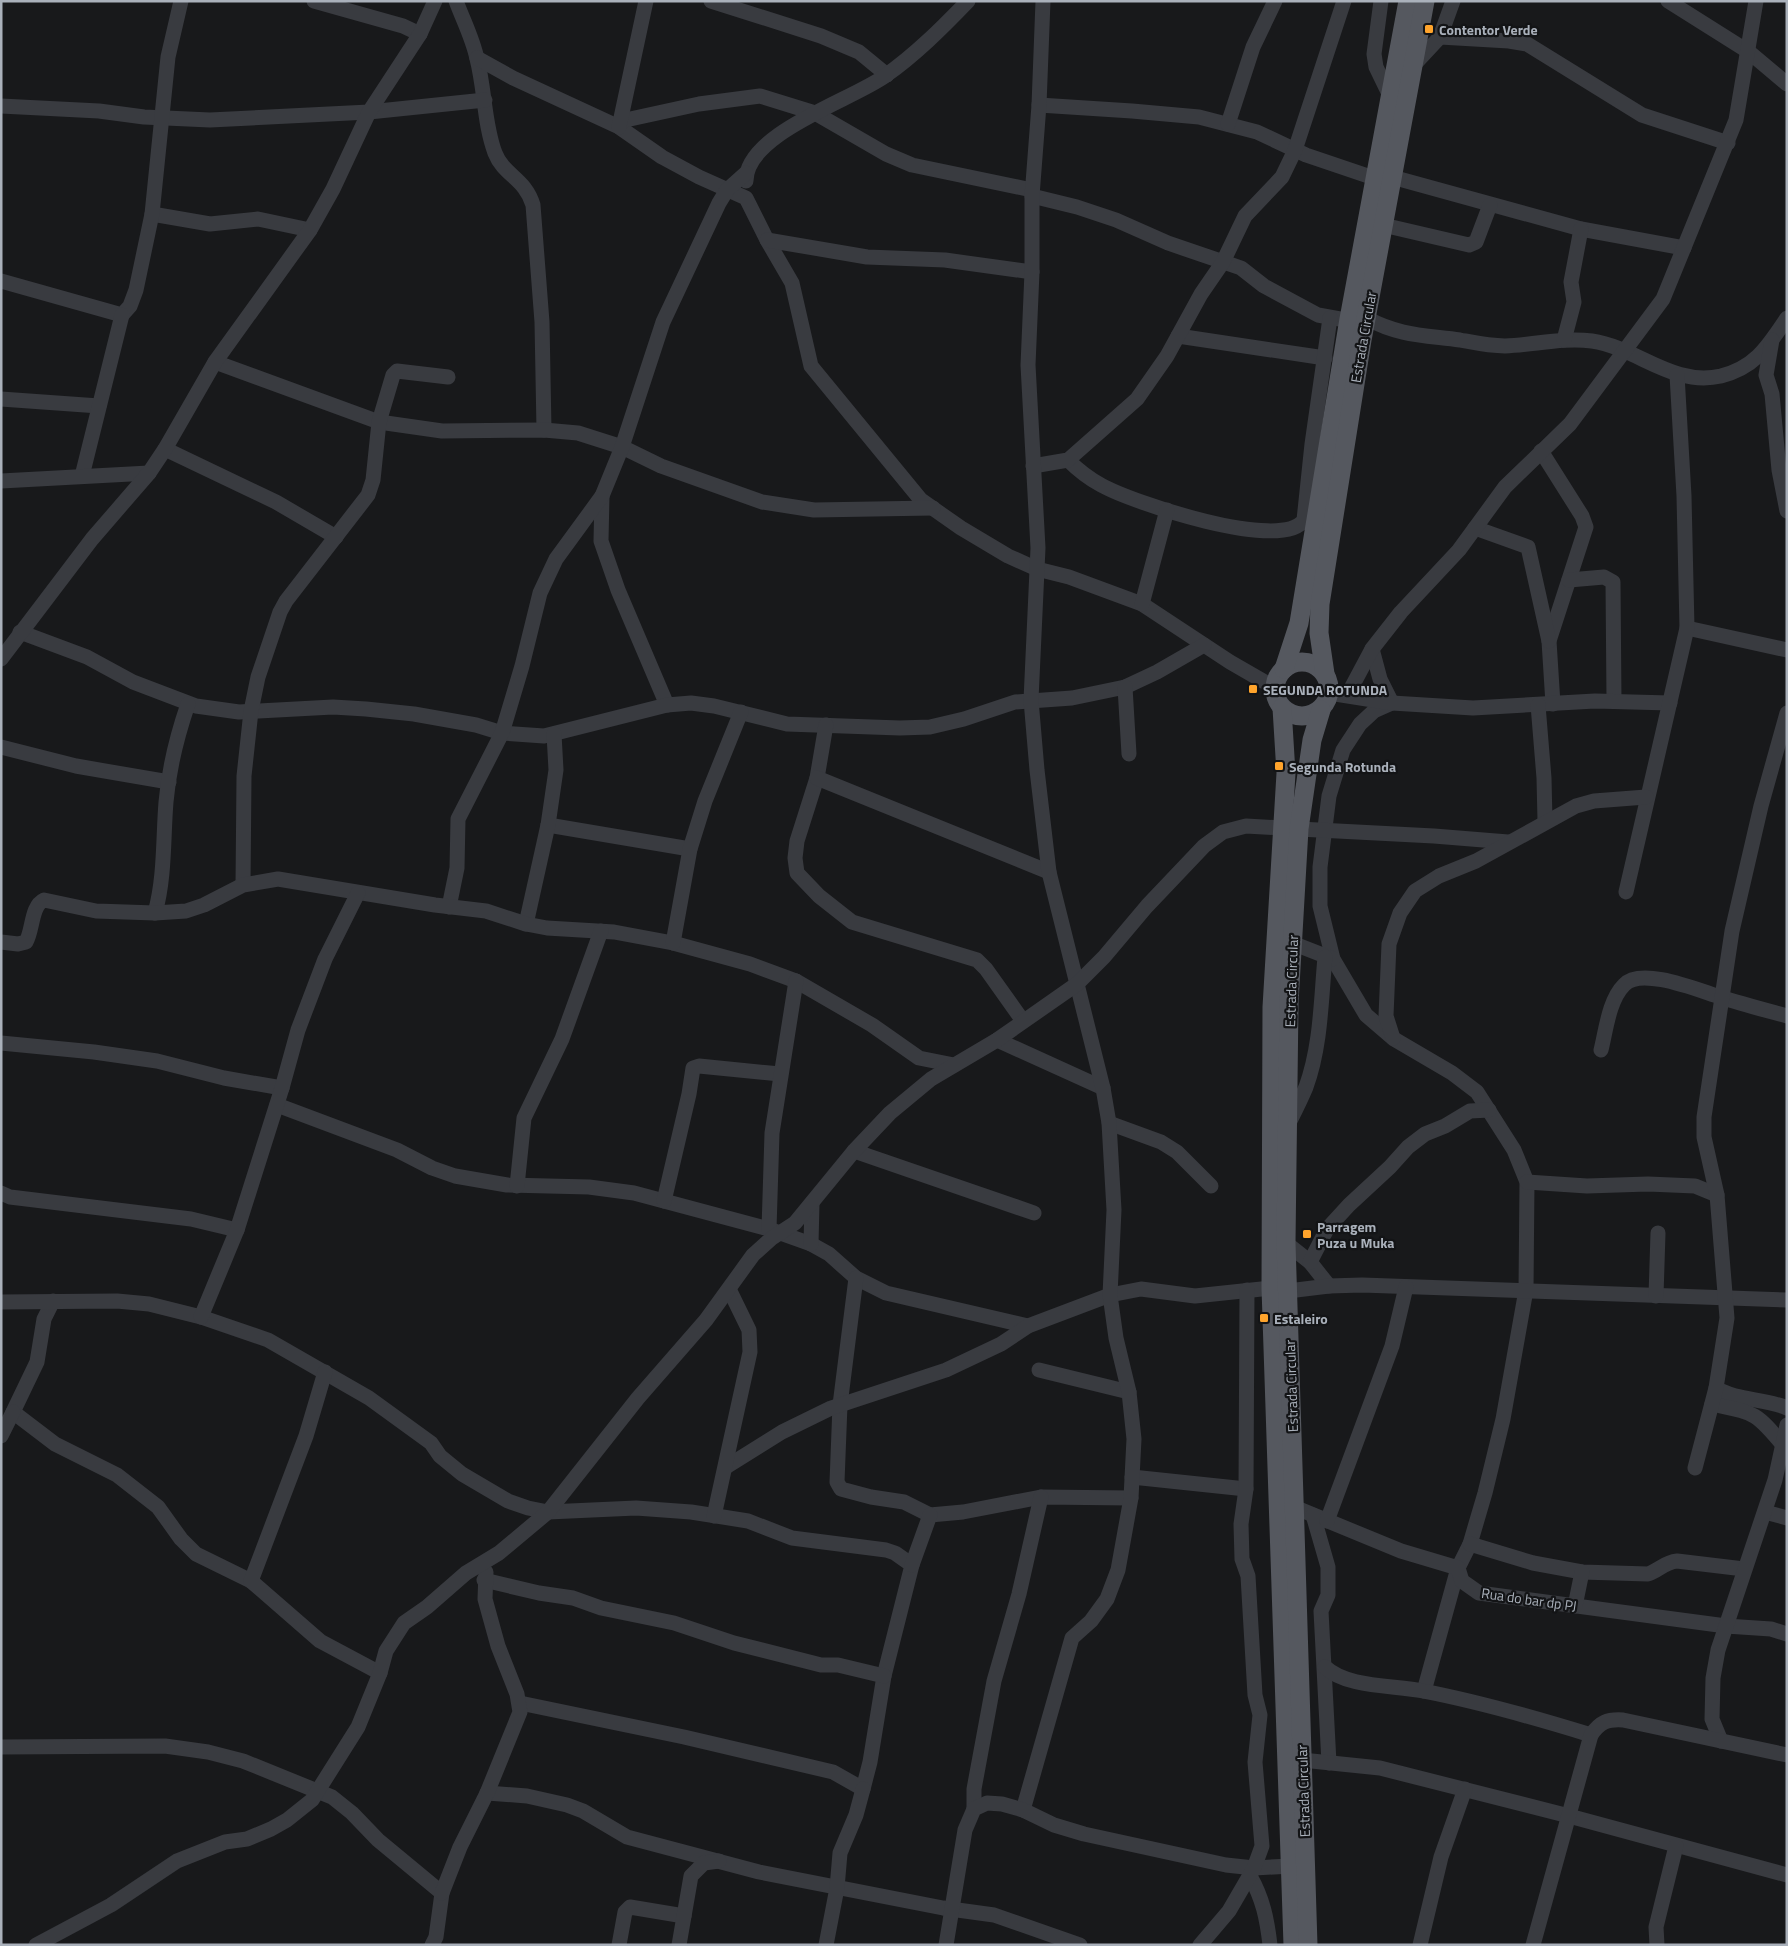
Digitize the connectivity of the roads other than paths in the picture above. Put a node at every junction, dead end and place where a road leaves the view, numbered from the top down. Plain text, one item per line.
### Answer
1 (181, 1) edge
2 (314, 1) edge
3 (435, 1) edge
4 (456, 1) edge
5 (646, 1) edge
6 (711, 1) edge
7 (968, 1) edge
8 (1043, 1) edge
9 (1274, 1) edge
10 (1344, 1) edge
11 (1382, 1) edge
12 (1408, 1) edge
13 (1424, 1) edge
14 (1453, 1) edge
15 (1668, 1) edge
16 (1756, 1) edge
17 (420, 34) junction
18 (1440, 37) junction
19 (1749, 52) junction
20 (477, 58) junction
21 (1412, 66) junction
22 (887, 75) junction
23 (1787, 84) edge
24 (1391, 98) junction
25 (485, 100) junction
26 (1039, 105) junction
27 (1, 106) edge
28 (369, 112) junction
29 (815, 113) junction
30 (160, 118) junction
31 (620, 124) junction
32 (1228, 124) junction
33 (1728, 142) junction
34 (1295, 150) junction
35 (746, 173) junction
36 (1383, 178) junction
37 (727, 190) junction
38 (1032, 193) junction
39 (746, 198) junction
40 (1490, 204) junction
41 (152, 214) junction
42 (1383, 225) junction
43 (1581, 229) junction
44 (310, 230) junction
45 (767, 240) junction
46 (1684, 248) junction
47 (1223, 262) junction
48 (1032, 272) junction
49 (1, 281) edge
50 (122, 315) junction
51 (1330, 318) junction
52 (1357, 318) junction
53 (1787, 318) edge
54 (1387, 329) junction
55 (1178, 336) junction
56 (1362, 340) junction
57 (1564, 340) junction
58 (1772, 340) junction
59 (1626, 350) junction
60 (1326, 358) junction
61 (215, 362) junction
62 (1750, 365) junction
63 (1677, 375) junction
64 (1766, 375) junction
65 (448, 377) dead end
66 (1, 399) edge
67 (99, 406) junction
68 (379, 422) junction
69 (544, 430) junction
70 (622, 447) junction
71 (165, 449) junction
72 (1541, 451) junction
73 (1068, 460) junction
74 (1033, 466) junction
75 (149, 473) junction
76 (82, 476) junction
77 (1, 481) edge
78 (602, 496) junction
79 (933, 508) junction
80 (1167, 510) junction
81 (1787, 511) edge
82 (1475, 528) junction
83 (336, 537) junction
84 (1037, 569) junction
85 (1569, 580) junction
86 (1142, 604) junction
87 (1687, 628) junction
88 (20, 632) junction
89 (1550, 641) junction
90 (1204, 645) junction
91 (1372, 650) junction
92 (1787, 650) edge
93 (1, 659) edge
94 (1284, 669) junction
95 (1325, 674) junction
96 (1125, 687) junction
97 (1275, 688) junction
98 (1348, 694) junction
99 (1031, 700) junction
100 (1325, 701) junction
101 (1614, 701) junction
102 (1392, 703) junction
103 (1670, 703) junction
104 (188, 704) junction
105 (1538, 704) junction
106 (1553, 704) junction
107 (667, 705) junction
108 (1282, 708) junction
109 (251, 711) junction
110 (741, 712) junction
111 (1787, 713) edge
112 (826, 725) junction
113 (502, 733) junction
114 (554, 734) junction
115 (1, 747) edge
116 (1129, 754) dead end
117 (817, 778) junction
118 (169, 782) junction
119 (1646, 797) junction
120 (1545, 821) junction
121 (548, 825) junction
122 (1290, 829) junction
123 (1323, 830) junction
124 (1508, 842) junction
125 (690, 849) junction
126 (1049, 872) junction
127 (243, 885) junction
128 (1626, 892) dead end
129 (358, 893) junction
130 (449, 907) junction
131 (155, 913) junction
132 (526, 924) junction
133 (601, 931) junction
134 (1, 942) edge
135 (673, 943) junction
136 (1292, 943) junction
137 (1329, 958) junction
138 (796, 981) junction
139 (1077, 984) junction
140 (813, 990) junction
141 (1720, 997) junction
142 (794, 1001) junction
143 (1787, 1016) edge
144 (1023, 1021) junction
145 (1394, 1039) junction
146 (997, 1040) junction
147 (1, 1043) edge
148 (1601, 1050) dead end
149 (919, 1058) junction
150 (954, 1064) junction
151 (780, 1074) junction
152 (931, 1079) junction
153 (282, 1088) junction
154 (1103, 1088) junction
155 (277, 1105) junction
156 (1489, 1110) junction
157 (1109, 1123) junction
158 (1288, 1126) junction
159 (854, 1151) junction
160 (1712, 1169) junction
161 (1527, 1182) junction
162 (517, 1186) junction
163 (1211, 1186) dead end
164 (1695, 1186) junction
165 (1717, 1195) junction
166 (4, 1198) edge
167 (664, 1201) junction
168 (812, 1203) junction
169 (1034, 1213) dead end
170 (238, 1230) junction
171 (774, 1232) junction
172 (1658, 1233) dead end
173 (1286, 1243) junction
174 (811, 1244) junction
175 (1310, 1262) junction
176 (856, 1278) junction
177 (1329, 1286) junction
178 (1406, 1287) junction
179 (729, 1289) junction
180 (1247, 1290) junction
181 (1280, 1290) junction
182 (1526, 1290) junction
183 (1110, 1295) junction
184 (1656, 1296) junction
185 (1726, 1297) junction
186 (1787, 1300) edge
187 (53, 1301) junction
188 (1, 1302) edge
189 (201, 1317) junction
190 (1028, 1326) junction
191 (1039, 1370) dead end
192 (325, 1372) junction
193 (1716, 1388) junction
194 (1129, 1392) junction
195 (1712, 1404) junction
196 (840, 1405) junction
197 (1787, 1408) edge
198 (13, 1412) junction
199 (1787, 1425) edge
200 (1, 1436) edge
201 (1783, 1445) junction
202 (726, 1467) junction
203 (1695, 1468) dead end
204 (1132, 1477) junction
205 (1246, 1489) junction
206 (1041, 1497) junction
207 (1131, 1498) junction
208 (1294, 1508) junction
209 (548, 1512) junction
210 (1765, 1512) junction
211 (930, 1515) junction
212 (714, 1516) junction
213 (1320, 1518) junction
214 (1787, 1518) edge
215 (1470, 1544) junction
216 (490, 1559) junction
217 (912, 1565) junction
218 (1458, 1568) junction
219 (1744, 1569) junction
220 (1582, 1572) junction
221 (484, 1580) junction
222 (251, 1581) junction
223 (1575, 1606) junction
224 (1726, 1626) junction
225 (1787, 1634) edge
226 (380, 1673) junction
227 (1328, 1675) junction
228 (884, 1676) junction
229 (1424, 1691) junction
230 (520, 1703) junction
231 (1712, 1719) junction
232 (1591, 1735) junction
233 (1700, 1737) junction
234 (1721, 1741) junction
235 (1, 1747) edge
236 (1787, 1755) edge
237 (1302, 1760) junction
238 (870, 1762) junction
239 (1330, 1763) junction
240 (833, 1772) junction
241 (863, 1789) junction
242 (1465, 1789) junction
243 (318, 1791) junction
244 (487, 1793) junction
245 (974, 1809) junction
246 (1023, 1810) junction
247 (1569, 1816) junction
248 (1676, 1846) junction
249 (719, 1861) junction
250 (1291, 1866) junction
251 (1252, 1872) junction
252 (1787, 1875) edge
253 (837, 1888) junction
254 (442, 1893) junction
255 (953, 1909) junction
256 (684, 1916) junction
257 (41, 1944) edge
258 (435, 1944) edge
259 (1203, 1944) edge
260 (619, 1945) edge
261 (678, 1945) edge
262 (826, 1945) edge
263 (946, 1945) edge
264 (1078, 1945) edge
265 (1270, 1945) edge
266 (1293, 1945) edge
267 (1308, 1945) edge
268 (1420, 1945) edge
269 (1532, 1945) edge
270 (1657, 1945) edge

1 - 30 street
2 - 17 street
3 - 17 street
4 - 20 street
5 - 31 street
6 - 22 street
7 - 22 street
8 - 26 street
9 - 32 street
10 - 34 street
11 - 24 street
12 - 24 main road, Estrada Circular
13 - 21 main road, Estrada Circular
14 - 18 street
15 - 19 street
16 - 19 street
17 - 28 street
18 - 21 street
18 - 33 street
19 - 23 street
19 - 33 street
20 - 25 street
20 - 31 street
21 - 36 main road, Estrada Circular
22 - 29 street
24 - 36 main road, Estrada Circular
25 - 28 street
25 - 69 street
26 - 32 street
26 - 38 street
27 - 30 street
28 - 30 street
28 - 44 street
29 - 31 street
29 - 35 street
29 - 38 street
30 - 41 street
31 - 37 street
32 - 34 street
33 - 46 street
34 - 36 street
34 - 47 street
35 - 37 street
35 - 39 street
36 - 40 street
36 - 42 main road, Estrada Circular
36 - 52 main road, Estrada Circular
37 - 39 street
37 - 70 street
38 - 47 street
38 - 48 street
39 - 45 street
40 - 42 street
40 - 43 street
41 - 44 street
41 - 50 street
42 - 52 main road, Estrada Circular
43 - 46 street
43 - 57 street
44 - 61 street
45 - 48 street
45 - 79 street
46 - 59 street
47 - 51 street
47 - 55 street
48 - 74 street
49 - 50 street
50 - 67 street
51 - 52 street
51 - 60 street
52 - 54 street
52 - 56 main road, Estrada Circular
52 - 94 main road, Estrada Circular
53 - 58 street
54 - 56 street
54 - 57 street
55 - 60 street
55 - 73 street
56 - 95 main road, Estrada Circular
57 - 59 street
58 - 62 street
58 - 64 street
59 - 63 street
59 - 72 street
60 - 80 street
61 - 68 street
61 - 71 street
62 - 63 street
62 - 64 street
63 - 87 street
64 - 81 street
65 - 68 street
66 - 67 street
67 - 76 street
68 - 69 street
68 - 83 street
69 - 70 street
70 - 78 street
70 - 79 street
71 - 75 street
71 - 83 street
72 - 82 street
72 - 85 street
73 - 74 street
73 - 80 street
74 - 84 street
75 - 76 street
75 - 88 street
76 - 77 street
78 - 107 street
78 - 113 street
79 - 84 street
80 - 86 street
82 - 89 street
82 - 91 street
83 - 109 street
84 - 86 street
84 - 99 street
85 - 89 street
85 - 101 street
86 - 90 street
87 - 92 street
87 - 103 street
88 - 93 street
88 - 104 street
89 - 106 street
90 - 96 street
90 - 97 street
91 - 98 street
91 - 102 street
94 - 95 main road
94 - 97 main road
95 - 100 main road
96 - 99 street
96 - 116 street
97 - 108 main road
98 - 100 street
98 - 102 street
99 - 112 street
99 - 126 street
100 - 108 main road
100 - 122 main road, Estrada Circular
101 - 103 street
101 - 106 street
102 - 105 street
102 - 123 street
103 - 119 street
104 - 109 street
104 - 118 street
105 - 106 street
105 - 120 street
107 - 110 street
107 - 114 street
108 - 122 main road, Estrada Circular
109 - 113 street
109 - 127 street
110 - 112 street
110 - 125 street
111 - 141 street
112 - 117 street
113 - 114 street
113 - 130 street
114 - 121 street
115 - 118 street
117 - 126 street
117 - 144 street
118 - 131 street
119 - 120 street
119 - 128 street
120 - 124 street
121 - 125 street
121 - 132 street
122 - 123 street
122 - 136 main road, Estrada Circular
122 - 139 street
122 - 181 main road, Estrada Circular
123 - 124 street
123 - 137 street
124 - 145 street
125 - 135 street
126 - 139 street
127 - 129 street
127 - 131 street
129 - 130 street
129 - 153 street
130 - 132 street
131 - 134 street
132 - 133 street
133 - 135 street
133 - 162 street
135 - 138 street
136 - 137 street
136 - 158 main road, Estrada Circular
137 - 145 street
137 - 158 street
138 - 140 street
138 - 142 street
139 - 144 street
139 - 154 street
140 - 142 street
140 - 149 street
141 - 143 street
141 - 148 street
141 - 160 street
142 - 151 street
144 - 146 street
145 - 156 street
146 - 150 street
146 - 154 street
147 - 153 street
149 - 150 street
149 - 152 street
150 - 152 street
151 - 167 street
151 - 171 street
152 - 159 street
153 - 155 street
154 - 157 street
155 - 162 street
155 - 170 street
156 - 161 street
156 - 175 street
157 - 163 street
157 - 183 street
158 - 173 main road, Estrada Circular
159 - 168 street
159 - 169 street
160 - 164 street
160 - 165 street
161 - 164 street
161 - 182 street
162 - 167 street
164 - 165 street
165 - 185 street
166 - 170 street
167 - 171 street
168 - 171 street
168 - 174 street
170 - 189 street
171 - 174 street
171 - 179 street
172 - 184 street
173 - 175 street
173 - 181 main road, Estrada Circular
174 - 176 street
175 - 177 street
176 - 190 street
176 - 196 street
177 - 178 street
177 - 181 street
178 - 182 street
178 - 213 street
179 - 202 street
179 - 209 street
180 - 181 street
180 - 183 street
180 - 205 street
181 - 208 main road, Estrada Circular
181 - 250 main road, Estrada Circular
182 - 184 street
182 - 215 street
183 - 190 street
183 - 194 street
184 - 185 street
185 - 186 street
185 - 193 street
187 - 188 street
187 - 189 street
187 - 198 street
189 - 192 street
190 - 196 street
191 - 194 street
192 - 209 street
192 - 222 street
193 - 195 street
193 - 197 street
194 - 204 street
195 - 201 street
195 - 203 street
196 - 202 street
196 - 211 street
198 - 200 street
198 - 222 street
199 - 201 street
201 - 210 street
202 - 212 street
204 - 205 street
204 - 207 street
205 - 251 street
206 - 207 street
206 - 211 street
206 - 245 street
207 - 246 street
208 - 213 street
208 - 237 main road, Estrada Circular
209 - 212 street
209 - 216 street
210 - 214 street
210 - 219 street
211 - 217 street
212 - 217 street
213 - 218 street
213 - 227 street
215 - 218 street
215 - 220 street
216 - 221 street
216 - 226 street
217 - 228 street
218 - 223 street, Rua do bar dp PJ
218 - 229 street
219 - 220 street
219 - 224 street
220 - 223 street
221 - 228 street
221 - 230 street
222 - 226 street
223 - 224 street, Rua do bar dp PJ
224 - 225 street, Rua do bar dp PJ
224 - 231 street
226 - 243 street
227 - 229 street
227 - 239 street
228 - 238 street
229 - 232 street
230 - 240 street
230 - 244 street
231 - 233 street
231 - 234 street
232 - 233 street
232 - 247 street
233 - 234 street
234 - 236 street
235 - 243 street
237 - 239 street
237 - 267 main road, Estrada Circular
238 - 240 street
238 - 241 street
239 - 242 street
240 - 241 street
241 - 253 street
242 - 247 street
242 - 268 street
243 - 254 street
243 - 257 street
244 - 249 street
244 - 254 street
245 - 246 street
245 - 255 street
246 - 251 street
247 - 248 street
247 - 269 street
248 - 252 street
248 - 270 street
249 - 253 street
249 - 256 street
250 - 251 street
250 - 266 main road, Estrada Circular
251 - 259 street
251 - 265 street
253 - 255 street
253 - 262 street
254 - 258 street
255 - 263 street
255 - 264 street
256 - 260 street
256 - 261 street

